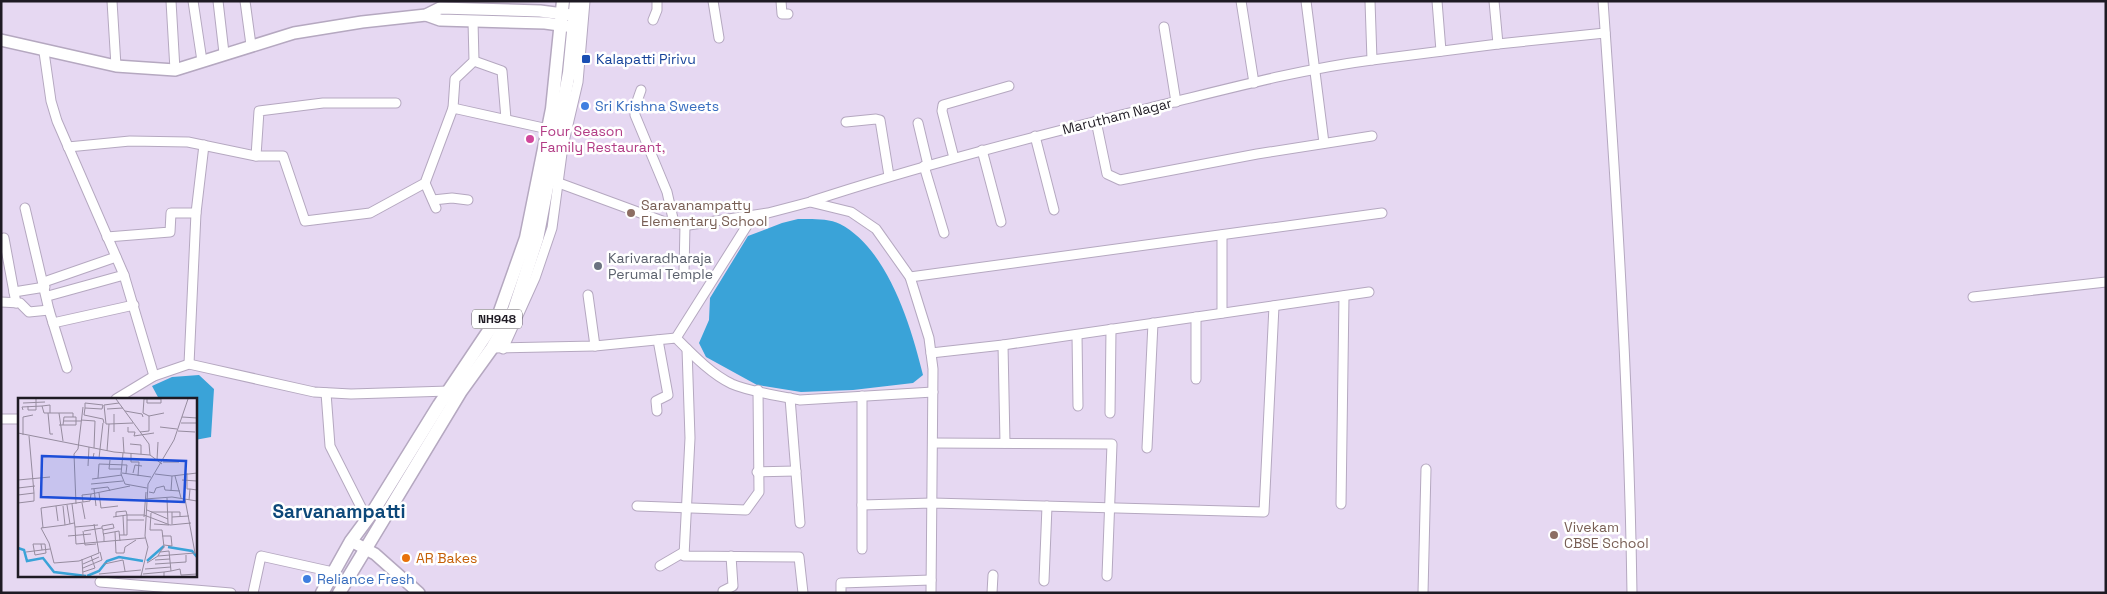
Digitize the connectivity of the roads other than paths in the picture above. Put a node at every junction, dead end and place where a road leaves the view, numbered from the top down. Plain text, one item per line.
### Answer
1 (112, 1) edge
2 (171, 1) edge
3 (192, 1) edge
4 (218, 1) edge
5 (245, 1) edge
6 (576, 1) edge
7 (585, 1) edge
8 (656, 1) edge
9 (713, 1) edge
10 (780, 1) edge
11 (1241, 1) edge
12 (1306, 1) edge
13 (1370, 1) edge
14 (1437, 1) edge
15 (1494, 1) edge
16 (1603, 1) edge
17 (562, 9) edge
18 (788, 14) dead end
19 (426, 15) junction
20 (653, 20) dead end
21 (472, 21) junction
22 (574, 21) junction
23 (1164, 27) dead end
24 (1605, 33) junction
25 (720, 38) dead end
26 (1, 40) edge
27 (1498, 44) junction
28 (251, 45) junction
29 (1441, 51) junction
30 (44, 52) junction
31 (224, 53) junction
32 (1372, 60) junction
33 (202, 61) junction
34 (474, 61) junction
35 (116, 66) junction
36 (1316, 68) junction
37 (175, 70) junction
38 (1254, 83) junction
39 (1009, 86) dead end
40 (641, 90) dead end
41 (1176, 102) junction
42 (396, 103) dead end
43 (452, 108) junction
44 (506, 119) junction
45 (1096, 121) junction
46 (846, 122) dead end
47 (918, 123) dead end
48 (548, 128) junction
49 (1035, 136) junction
50 (1372, 136) dead end
51 (1324, 143) junction
52 (204, 144) junction
53 (68, 147) junction
54 (982, 150) junction
55 (256, 156) junction
56 (954, 158) junction
57 (926, 166) junction
58 (889, 176) junction
59 (553, 181) junction
60 (426, 183) junction
61 (468, 200) dead end
62 (810, 202) junction
63 (25, 208) dead end
64 (1054, 210) dead end
65 (196, 213) junction
66 (1382, 213) dead end
67 (753, 216) junction
68 (1001, 222) dead end
69 (674, 223) junction
70 (685, 225) junction
71 (944, 233) dead end
72 (1222, 235) junction
73 (107, 237) junction
74 (4, 238) dead end
75 (116, 256) junction
76 (684, 272) dead end
77 (124, 275) junction
78 (910, 277) junction
79 (2106, 282) edge
80 (46, 288) junction
81 (14, 292) junction
82 (1369, 292) dead end
83 (588, 295) dead end
84 (1344, 296) junction
85 (1973, 297) dead end
86 (1, 302) edge
87 (16, 303) junction
88 (134, 305) junction
89 (1274, 306) junction
90 (49, 310) junction
91 (1222, 313) junction
92 (1196, 317) junction
93 (53, 323) junction
94 (1153, 323) junction
95 (1111, 329) junction
96 (1077, 334) junction
97 (676, 338) junction
98 (658, 340) junction
99 (1003, 345) junction
100 (595, 346) junction
101 (498, 348) junction
102 (687, 349) junction
103 (931, 353) junction
104 (189, 364) junction
105 (67, 368) dead end
106 (154, 376) junction
107 (1196, 379) dead end
108 (758, 390) junction
109 (448, 391) junction
110 (933, 392) junction
111 (326, 393) junction
112 (862, 396) junction
113 (118, 398) edge
114 (790, 398) junction
115 (1078, 406) dead end
116 (656, 411) dead end
117 (1110, 413) dead end
118 (18, 419) edge
119 (1, 420) edge
120 (933, 443) junction
121 (1005, 443) junction
122 (1147, 448) dead end
123 (1426, 469) dead end
124 (796, 471) junction
125 (757, 472) junction
126 (932, 503) junction
127 (862, 504) junction
128 (1341, 504) dead end
129 (638, 506) dead end
130 (1047, 506) junction
131 (687, 507) junction
132 (1109, 508) junction
133 (367, 519) junction
134 (800, 523) dead end
135 (351, 541) junction
136 (364, 549) junction
137 (862, 550) dead end
138 (684, 552) junction
139 (731, 556) junction
140 (660, 566) dead end
141 (333, 572) junction
142 (993, 575) dead end
143 (1107, 576) dead end
144 (931, 580) junction
145 (1044, 581) dead end
146 (100, 582) dead end
147 (723, 591) dead end
148 (231, 593) edge
149 (254, 593) edge
150 (322, 593) edge
151 (338, 593) edge
152 (419, 593) edge
153 (803, 593) edge
154 (842, 593) edge
155 (931, 593) edge
156 (992, 593) edge
157 (1424, 593) edge
158 (1632, 593) edge

1 - 35 street
2 - 37 street
3 - 33 street
4 - 31 street
5 - 28 street
6 - 22 highway, NH948
7 - 59 street
8 - 20 street
9 - 25 street
10 - 18 street
11 - 38 street
12 - 36 street
13 - 32 street
14 - 29 street
15 - 27 street
16 - 24 street
17 - 19 main road
17 - 21 main road
17 - 22 main road
17 - 48 highway, NH948
19 - 21 main road
19 - 28 main road
21 - 34 street
22 - 59 highway, NH948
23 - 41 street
24 - 27 street, Marutham Nagar
24 - 158 street
26 - 30 main road
27 - 29 street, Marutham Nagar
28 - 31 main road
29 - 32 street, Marutham Nagar
30 - 35 main road
30 - 53 street
31 - 33 main road
32 - 36 street, Marutham Nagar
33 - 37 main road
34 - 43 street
34 - 44 street
35 - 37 main road
36 - 38 street, Marutham Nagar
36 - 51 street
38 - 41 street, Marutham Nagar
39 - 56 street
40 - 69 street
41 - 45 street, Marutham Nagar
42 - 55 street
43 - 44 street
43 - 60 street
44 - 48 street
45 - 49 street, Marutham Nagar
45 - 51 street
46 - 58 street
47 - 57 street
48 - 109 highway, NH948
49 - 54 street, Marutham Nagar
49 - 64 street
50 - 51 street
52 - 53 street
52 - 55 street
52 - 65 street
53 - 73 street
54 - 56 street, Marutham Nagar
54 - 68 street
55 - 60 street
56 - 57 street, Marutham Nagar
57 - 58 street, Marutham Nagar
57 - 71 street
58 - 62 street, Marutham Nagar
59 - 69 street, Marutham Nagar
59 - 101 highway, NH948
60 - 61 street
62 - 67 street, Marutham Nagar
62 - 78 street
63 - 80 street
65 - 73 street
65 - 104 street
66 - 72 street
67 - 70 street, Marutham Nagar
67 - 97 street
69 - 70 street, Marutham Nagar
70 - 76 street
72 - 78 street
72 - 91 street
73 - 75 street
74 - 81 street
75 - 77 street
75 - 80 street
77 - 80 street
77 - 88 street
78 - 103 street
79 - 85 street
80 - 81 street
80 - 90 street
81 - 87 street
82 - 84 street
83 - 100 street
84 - 89 street
84 - 128 street
86 - 87 street
87 - 90 street
88 - 93 street
88 - 106 street
89 - 91 street
89 - 132 street
90 - 93 street
91 - 92 street
92 - 94 street
92 - 107 street
93 - 105 street
94 - 95 street
94 - 122 street
95 - 96 street
95 - 117 street
96 - 99 street
96 - 115 street
97 - 98 street
97 - 102 street
98 - 100 street
98 - 116 street
99 - 103 street
99 - 121 street
100 - 101 street
101 - 136 highway, NH948
102 - 108 street
102 - 131 street
103 - 110 street
104 - 106 street
104 - 111 street
106 - 113 street
108 - 114 street
108 - 125 street
109 - 111 street
109 - 133 highway, NH948
110 - 112 street
110 - 120 street
111 - 133 street
112 - 114 street
112 - 127 street
114 - 124 street
118 - 119 street
120 - 121 street
120 - 126 street
121 - 132 street
123 - 157 street
124 - 125 street
124 - 134 street
125 - 131 street
126 - 127 street
126 - 130 street
126 - 144 street
127 - 137 street
129 - 131 street
130 - 132 street
130 - 145 street
131 - 138 street
132 - 143 street
133 - 135 highway, NH948
135 - 136 main road
135 - 141 highway, NH948
136 - 151 highway, NH948
136 - 152 main road
138 - 139 street
138 - 140 street
139 - 147 street
139 - 153 street
141 - 149 street
141 - 150 highway, NH948
142 - 156 street
144 - 154 street
144 - 155 street
146 - 148 street

